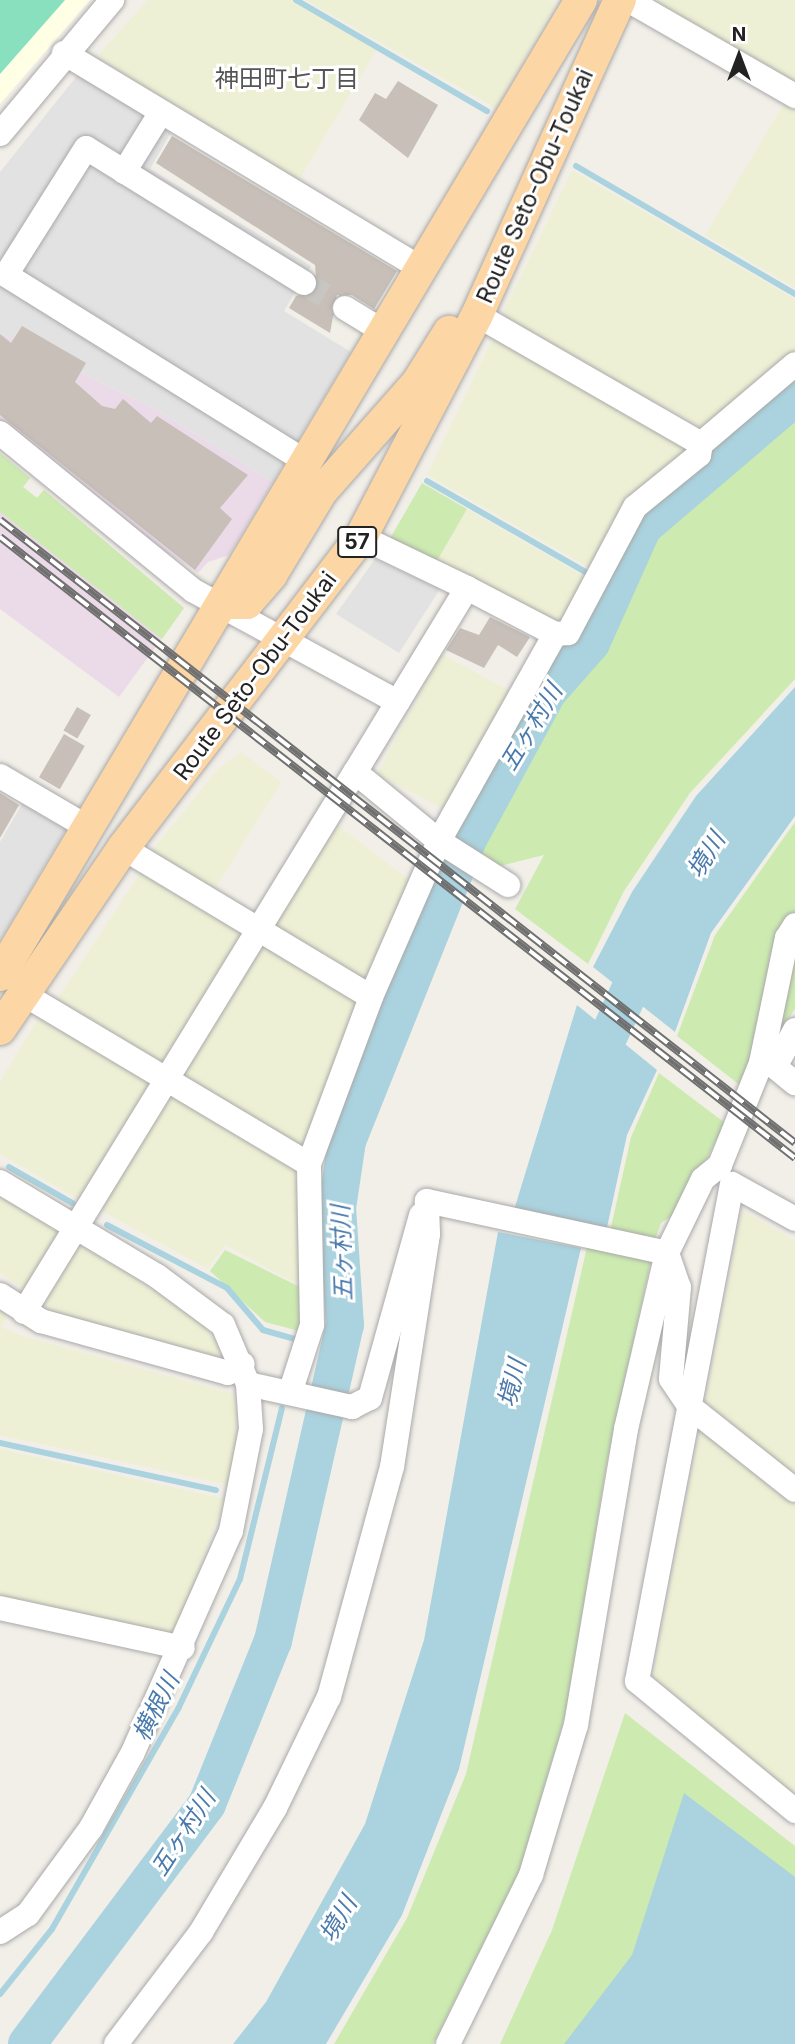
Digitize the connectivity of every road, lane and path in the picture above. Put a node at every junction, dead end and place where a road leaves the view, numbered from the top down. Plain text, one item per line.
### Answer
1 (112, 0) edge
2 (581, 0) edge
3 (621, 0) edge
4 (628, 0) edge
5 (64, 53) junction
6 (795, 96) edge
7 (161, 112) junction
8 (0, 134) edge
9 (124, 172) junction
10 (517, 221) junction
11 (424, 270) junction
12 (304, 283) tunnel mouth
13 (345, 308) tunnel mouth
14 (477, 315) junction
15 (386, 333) junction
16 (795, 364) edge
17 (0, 433) edge
18 (701, 444) junction
19 (308, 463) junction
20 (361, 537) junction
21 (467, 588) junction
22 (225, 603) junction
23 (555, 634) junction
24 (285, 638) junction
25 (398, 702) junction
26 (355, 772) junction
27 (0, 776) edge
28 (89, 828) junction
29 (440, 842) junction
30 (123, 848) junction
31 (508, 885) dead end
32 (795, 925) edge
33 (256, 928) junction
34 (10, 984) edge
35 (371, 997) junction
36 (0, 1028) edge
37 (795, 1030) edge
38 (768, 1065) junction
39 (169, 1080) junction
40 (795, 1083) edge
41 (309, 1164) junction
42 (726, 1175) junction
43 (0, 1182) edge
44 (427, 1201) junction
45 (795, 1219) edge
46 (77, 1227) junction
47 (667, 1253) junction
48 (0, 1295) edge
49 (24, 1312) junction
50 (246, 1374) junction
51 (296, 1392) junction
52 (689, 1406) junction
53 (795, 1490) edge
54 (0, 1608) edge
55 (183, 1648) junction
56 (795, 1811) edge
57 (0, 1932) edge
58 (116, 2044) edge
59 (448, 2044) edge

1 - 5 street
2 - 11 main road, Route Seto-Obu-Toukai / 57
3 - 10 main road, Route Seto-Obu-Toukai / 57
4 - 6 street
5 - 7 street
5 - 8 street
7 - 9 street
7 - 11 street
9 - 12 street
9 - 19 street
10 - 14 main road, Route Seto-Obu-Toukai / 57
10 - 22 main road, 57
11 - 15 main road, Route Seto-Obu-Toukai / 57
13 - 15 street
14 - 18 street
14 - 20 main road, Route Seto-Obu-Toukai / 57
15 - 19 main road, Route Seto-Obu-Toukai / 57
16 - 18 street
17 - 22 street
18 - 23 street
19 - 22 main road, Route Seto-Obu-Toukai / 57
20 - 21 street
20 - 24 main road, Route Seto-Obu-Toukai / 57
21 - 23 street
21 - 25 street
22 - 24 street
22 - 28 main road, Route Seto-Obu-Toukai / 57
23 - 29 street
24 - 25 street
24 - 30 main road, Route Seto-Obu-Toukai / 57
25 - 26 street
26 - 29 street
26 - 33 street
27 - 28 street
28 - 34 main road, Route Seto-Obu-Toukai / 57
29 - 31 street
29 - 35 street
30 - 33 street
30 - 34 main road, Route Seto-Obu-Toukai / 57
32 - 38 street
33 - 35 street
33 - 39 street
34 - 36 main road, Route Seto-Obu-Toukai / 57
34 - 39 street
35 - 41 street
37 - 38 street
38 - 40 street
38 - 42 street
39 - 41 street
39 - 46 street
41 - 51 street
42 - 45 street
42 - 47 street
42 - 52 street
43 - 46 street
44 - 47 street
44 - 51 street
44 - 58 street
46 - 49 street
46 - 50 street
47 - 52 street
47 - 59 street
48 - 49 street
49 - 50 street
50 - 51 street
50 - 55 street
52 - 53 street
52 - 56 street
54 - 55 street
55 - 57 street

